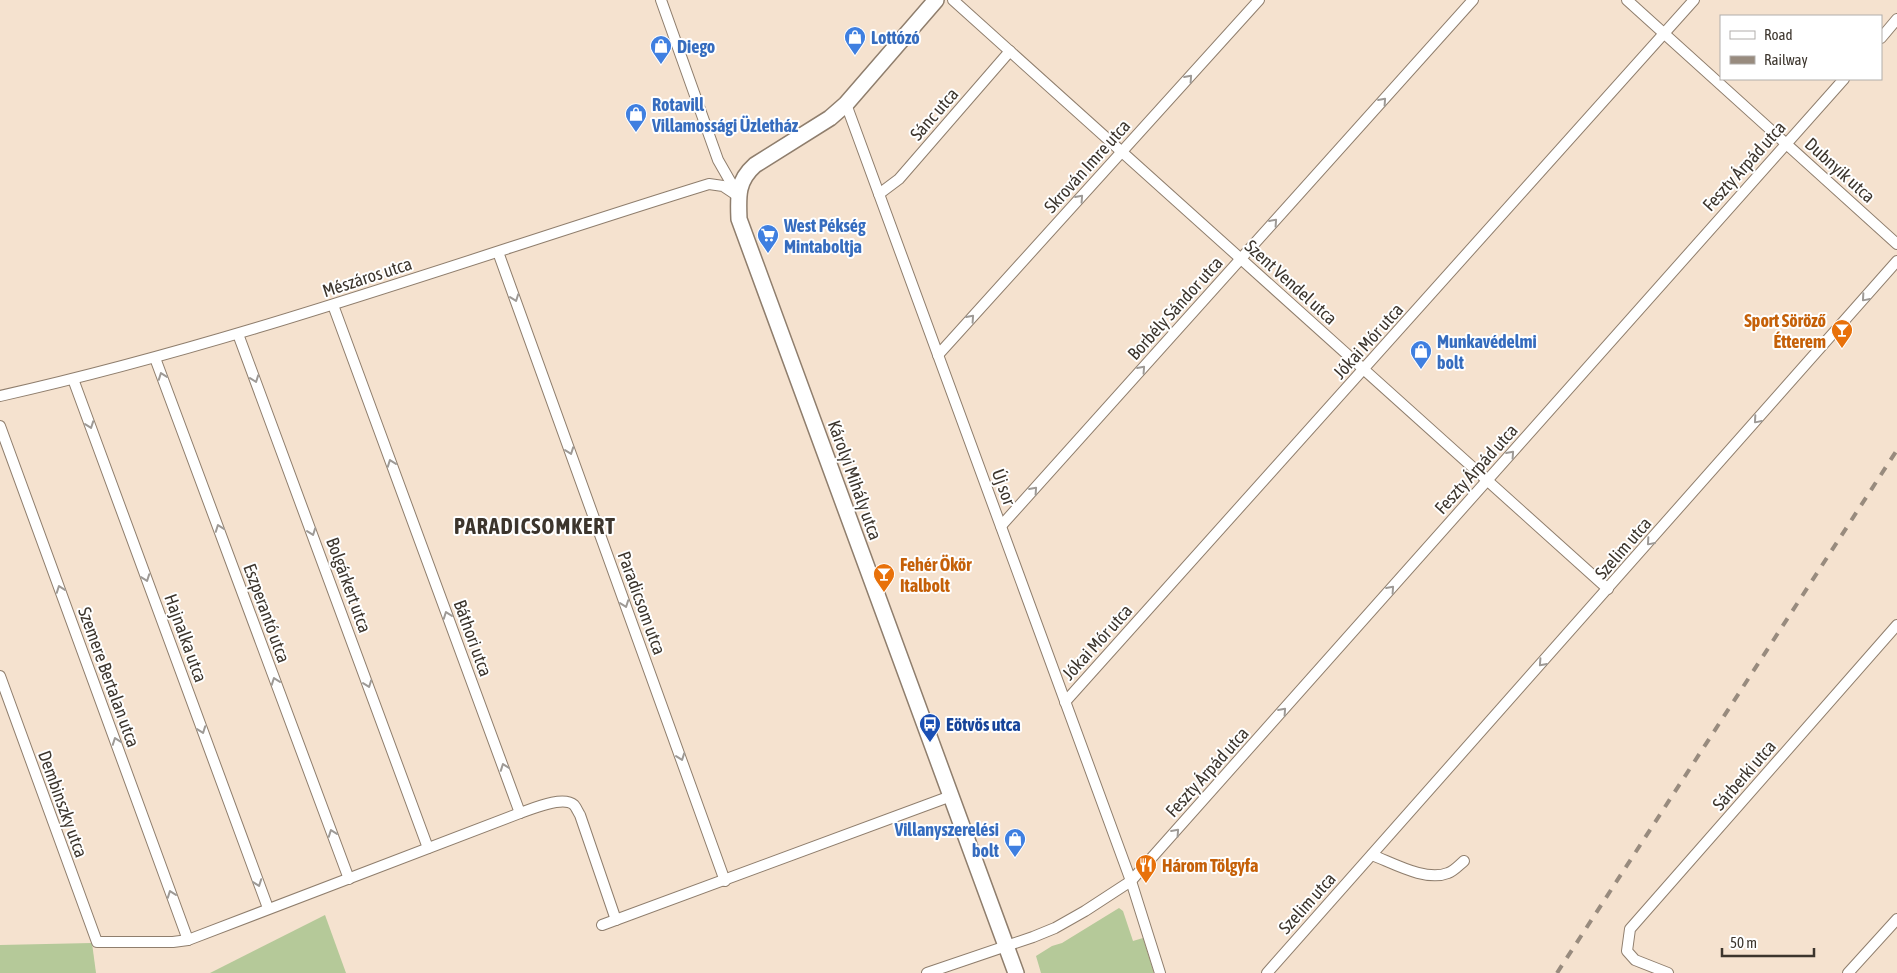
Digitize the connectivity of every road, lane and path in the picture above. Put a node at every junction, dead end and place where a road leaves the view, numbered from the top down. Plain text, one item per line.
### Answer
1 (662, 0) edge
2 (936, 0) edge
3 (953, 0) edge
4 (1259, 0) edge
5 (1473, 0) edge
6 (1627, 0) edge
7 (1694, 0) edge
8 (1897, 20) edge
9 (1664, 33) junction
10 (1882, 37) edge
11 (1010, 51) junction
12 (1843, 80) edge
13 (846, 104) junction
14 (1786, 144) junction
15 (1122, 152) junction
16 (879, 194) junction
17 (738, 196) junction
18 (1897, 244) edge
19 (498, 252) junction
20 (1242, 259) junction
21 (1897, 261) edge
22 (333, 305) junction
23 (238, 334) junction
24 (938, 355) junction
25 (156, 358) junction
26 (1364, 370) junction
27 (73, 380) junction
28 (0, 396) edge
29 (0, 426) edge
30 (1488, 480) junction
31 (1001, 526) junction
32 (1608, 589) junction
33 (1897, 625) edge
34 (0, 676) edge
35 (1065, 702) junction
36 (951, 796) junction
37 (520, 813) junction
38 (428, 848) junction
39 (1372, 855) junction
40 (1464, 862) dead end
41 (348, 879) junction
42 (725, 881) junction
43 (1131, 881) junction
44 (268, 908) junction
45 (1897, 919) edge
46 (616, 920) junction
47 (602, 925) dead end
48 (188, 940) junction
49 (1007, 946) junction
50 (927, 973) edge
51 (1016, 973) edge
52 (1160, 973) edge
53 (1267, 973) edge
54 (1668, 973) edge
55 (1848, 973) edge

1 - 17 street
2 - 13 street
3 - 11 street, Szent Vendel utca
15 -> 4 street, Skrován Imre utca
20 -> 5 street, Borbély Sándor utca
6 - 9 street, Dubnyik utca
7 - 9 street, Jókai Mór utca
8 - 10 street
9 - 14 street, Dubnyik utca
9 - 26 street, Jókai Mór utca
11 - 15 street, Szent Vendel utca
11 - 16 street, Sánc utca
12 - 14 street, Feszty Árpád utca
13 - 16 street, Új sor
13 - 17 street
14 - 18 street, Dubnyik utca
30 -> 14 street, Feszty Árpád utca
15 - 20 street, Szent Vendel utca
24 -> 15 street, Skrován Imre utca
16 - 24 street, Új sor
17 - 19 street, Mészáros utca
17 - 36 street, Károlyi Mihály utca
19 - 22 street, Mészáros utca
19 -> 42 street, Paradicsom utca
20 - 26 street, Szent Vendel utca
31 -> 20 street, Borbély Sándor utca
21 -> 32 street, Szelim utca
22 - 23 street, Mészáros utca
37 -> 22 street, Báthori utca
23 - 25 street, Mészáros utca
23 -> 38 street, Bolgárkert utca
24 - 31 street, Új sor
25 - 27 street, Mészáros utca
41 -> 25 street, Eszperantó utca
26 - 30 street, Szent Vendel utca
26 - 35 street, Jókai Mór utca
27 - 28 street, Mészáros utca
27 -> 44 street, Hajnalka utca
48 -> 29 street, Szemere Bertalan utca
30 - 32 street, Szent Vendel utca
43 -> 30 street, Feszty Árpád utca
31 - 35 street, Új sor
32 -> 39 street, Szelim utca
33 - 54 street, Sárberki utca
34 - 48 street, Dembinszky utca
35 - 43 street, Új sor
36 - 42 street
36 - 49 street, Károlyi Mihály utca
37 - 38 street
37 - 46 street
38 - 41 street
39 - 40 street
39 - 53 street, Szelim utca
41 - 44 street
42 - 46 street
43 - 49 street, Feszty Árpád utca
43 - 52 street, Új sor
44 - 48 street
45 - 55 street
46 - 47 street
49 - 50 street, Feszty Árpád utca
49 - 51 street, Károlyi Mihály utca

